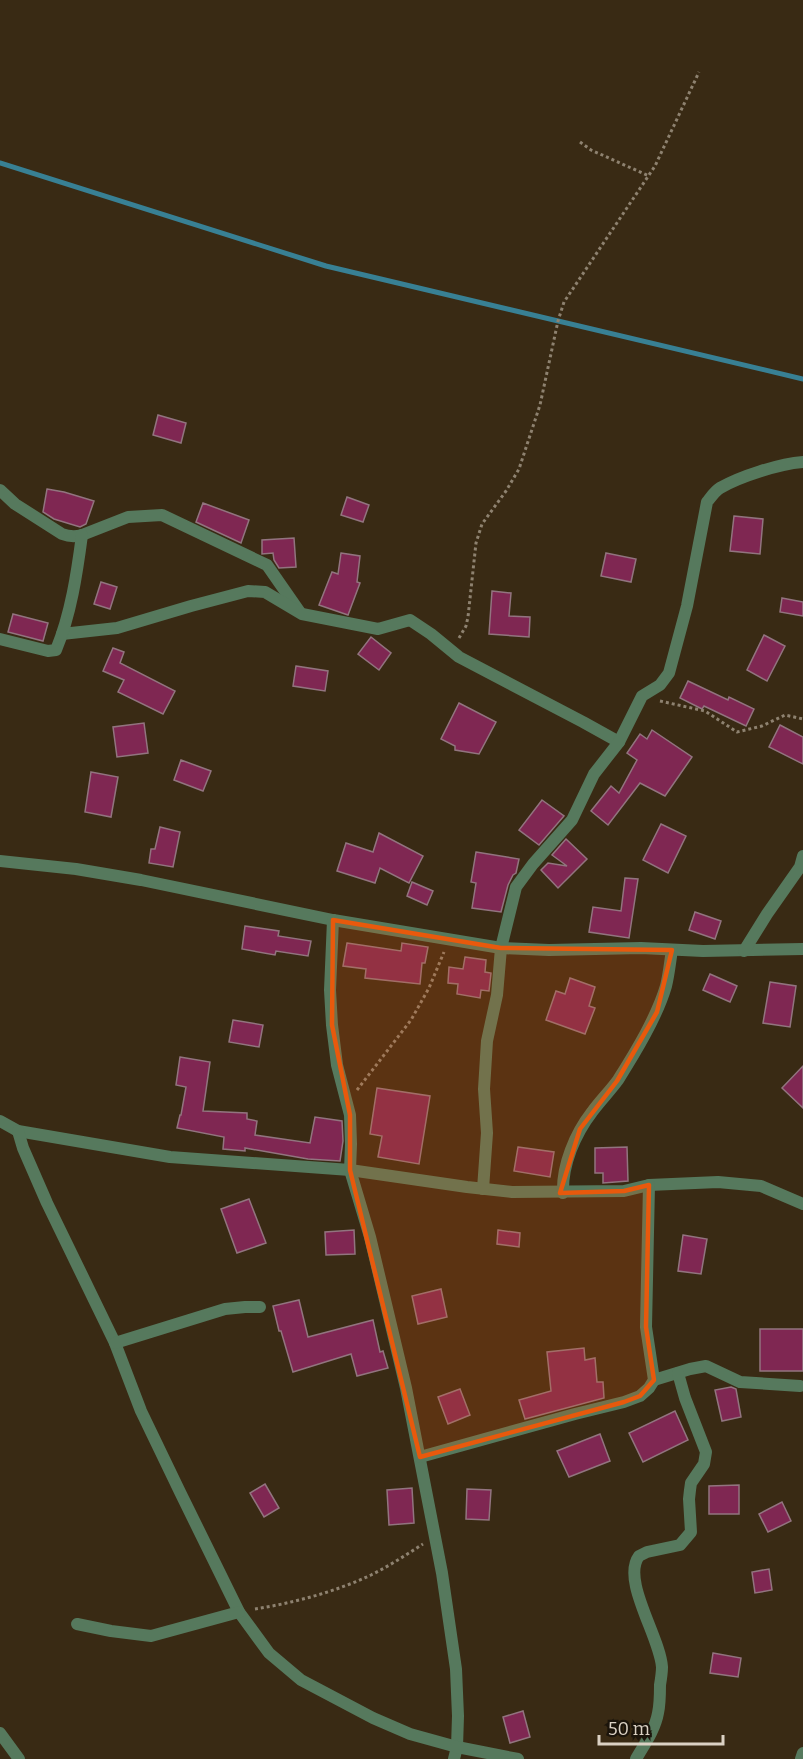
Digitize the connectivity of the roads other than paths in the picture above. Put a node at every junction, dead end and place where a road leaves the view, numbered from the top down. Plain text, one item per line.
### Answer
1 (803, 462) edge
2 (0, 490) edge
3 (82, 535) junction
4 (302, 614) junction
5 (62, 634) junction
6 (0, 639) edge
7 (619, 742) junction
8 (803, 856) edge
9 (0, 861) edge
10 (333, 920) junction
11 (501, 948) junction
12 (803, 949) edge
13 (672, 950) junction
14 (744, 951) junction
15 (0, 1121) edge
16 (18, 1131) junction
17 (350, 1170) junction
18 (649, 1185) junction
19 (483, 1189) junction
20 (563, 1192) junction
21 (803, 1204) edge
22 (260, 1307) dead end
23 (115, 1343) junction
24 (678, 1373) junction
25 (654, 1380) junction
26 (800, 1386) dead end
27 (420, 1457) junction
28 (239, 1612) junction
29 (77, 1624) dead end
30 (0, 1733) edge
31 (455, 1753) edge
32 (803, 1754) edge
33 (19, 1759) edge
34 (518, 1759) edge
35 (636, 1759) edge
36 (801, 1759) edge

1 - 7 street
2 - 3 street
3 - 4 street
3 - 5 street
4 - 5 street
4 - 7 street
5 - 6 street
7 - 11 street
8 - 14 street
9 - 10 street
10 - 11 street
10 - 17 street
11 - 13 street
11 - 19 street
12 - 14 street
13 - 14 street
13 - 20 street
15 - 16 street
16 - 17 street
16 - 23 street
17 - 19 street
17 - 27 street
18 - 20 street
18 - 21 street
18 - 25 street
19 - 20 street
22 - 23 street
23 - 28 street
24 - 25 street
24 - 26 street
24 - 35 street
25 - 27 street
27 - 31 street
28 - 29 street
28 - 31 street
30 - 33 street
31 - 34 street
32 - 36 street

